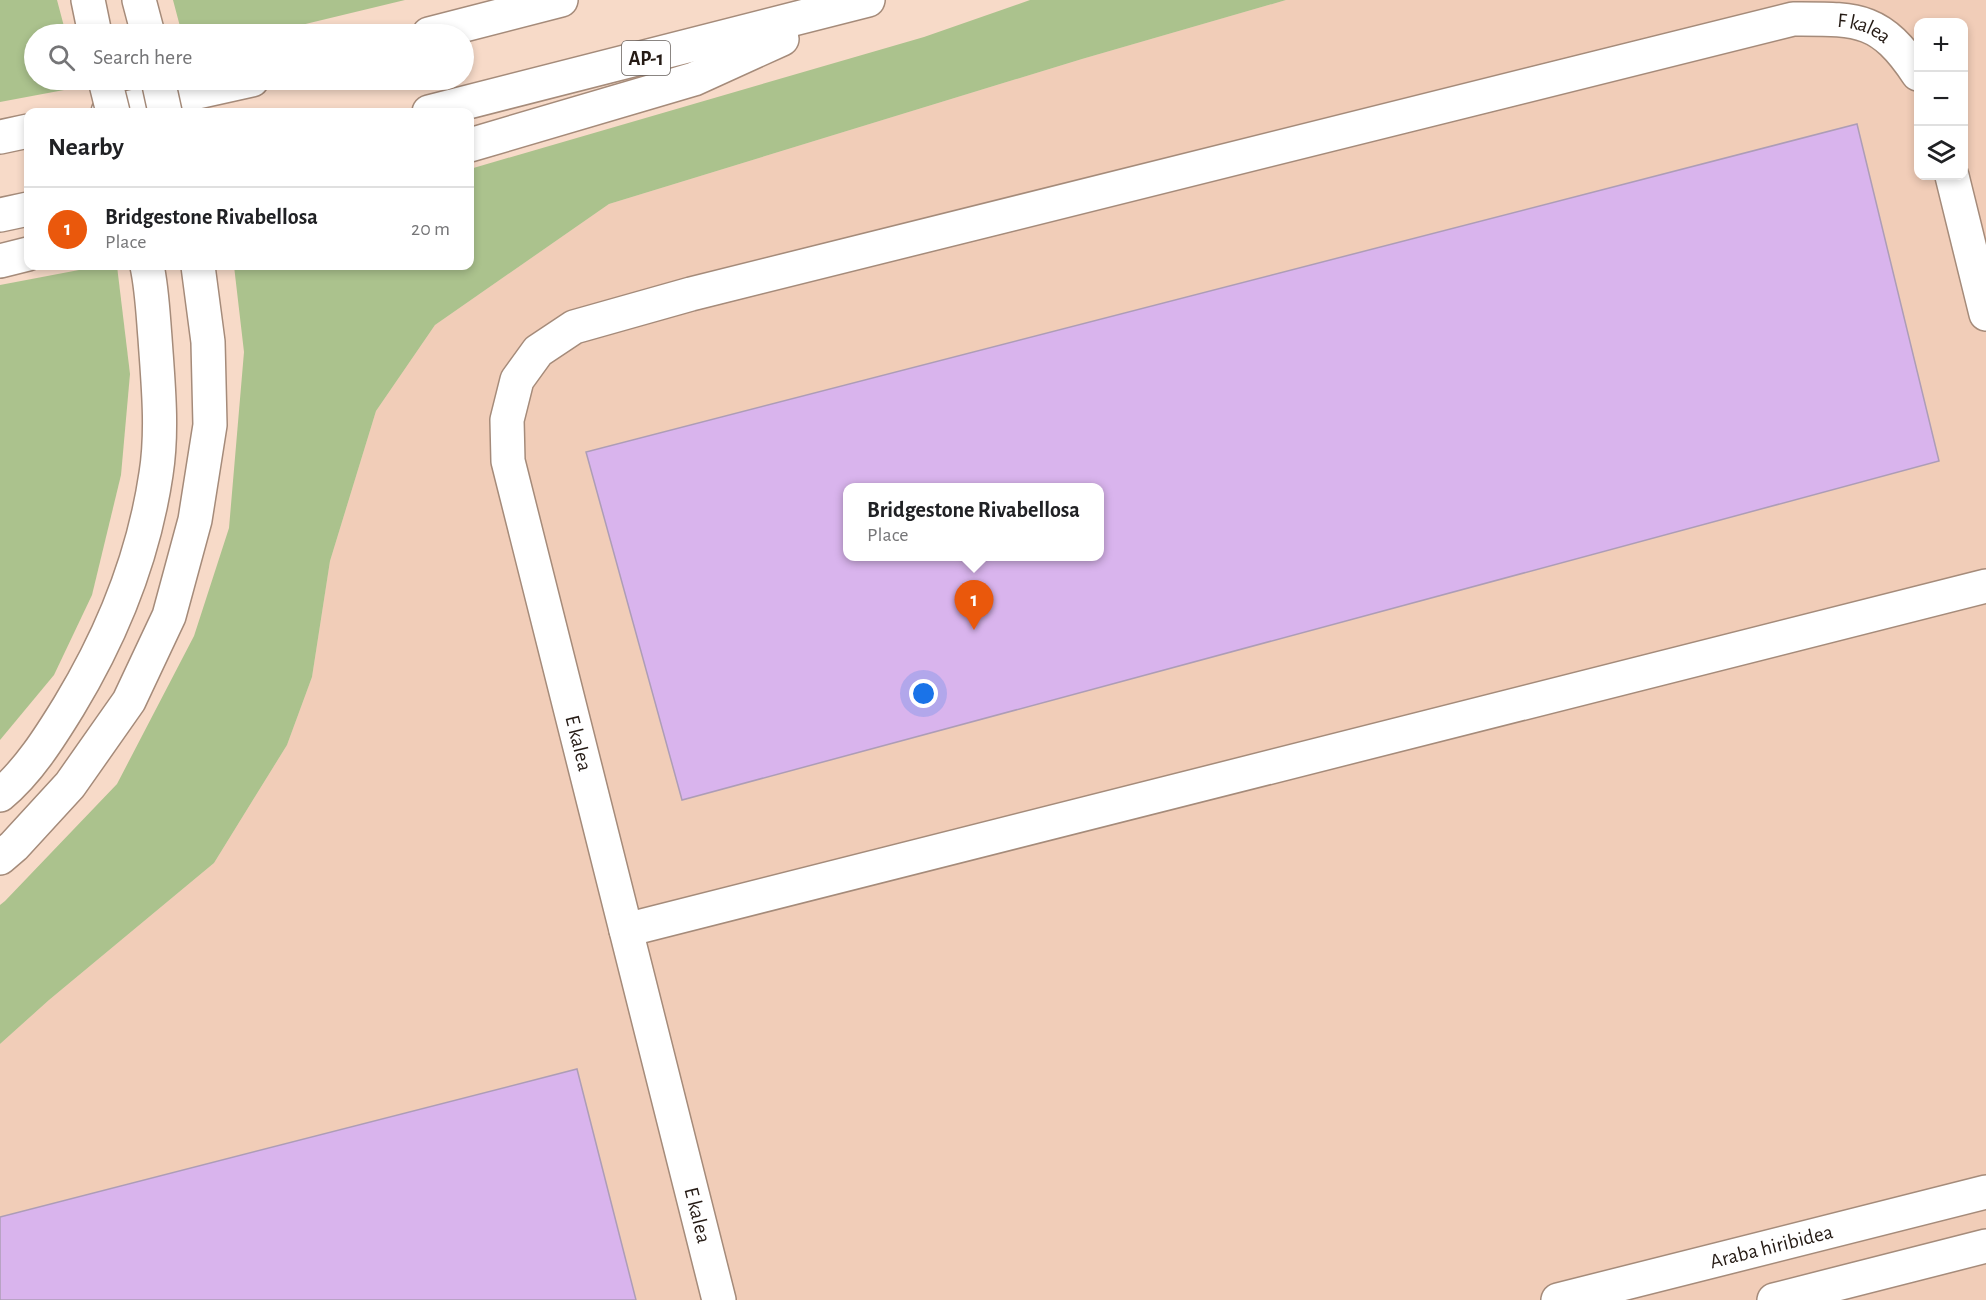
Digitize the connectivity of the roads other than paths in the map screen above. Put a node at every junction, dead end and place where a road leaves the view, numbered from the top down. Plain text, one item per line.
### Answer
1 (88, 0) edge
2 (139, 0) edge
3 (561, 0) edge
4 (866, 1) edge
5 (94, 24) edge
6 (145, 24) edge
7 (468, 24) edge
8 (1917, 72) edge
9 (107, 90) edge
10 (160, 90) edge
11 (208, 90) edge
12 (110, 108) edge
13 (129, 108) edge
14 (164, 108) edge
15 (445, 108) edge
16 (24, 132) edge
17 (0, 137) edge
18 (474, 144) edge
19 (1953, 180) edge
20 (24, 210) edge
21 (0, 215) edge
22 (24, 255) edge
23 (0, 261) edge
24 (147, 270) edge
25 (199, 270) edge
26 (691, 294) joint
27 (1986, 314) edge
28 (1986, 586) edge
29 (0, 795) edge
30 (0, 858) edge
31 (626, 930) junction
32 (1986, 1192) edge
33 (1986, 1246) edge
34 (719, 1300) edge
35 (1558, 1300) edge
36 (1774, 1300) edge

1 - 5 main road
2 - 6 main road
3 - 7 main road
4 - 15 main road, AP-1
4 - 18 main road
8 - 26 main road, F kalea
9 - 12 main road, bridge
10 - 14 main road, bridge
11 - 13 main road
16 - 17 main road
19 - 27 main road
20 - 21 main road
22 - 23 main road
24 - 29 main road
25 - 30 main road
26 - 31 main road, E kalea
28 - 31 main road
31 - 34 main road, E kalea
32 - 35 main road, Araba hiribidea
33 - 36 main road

